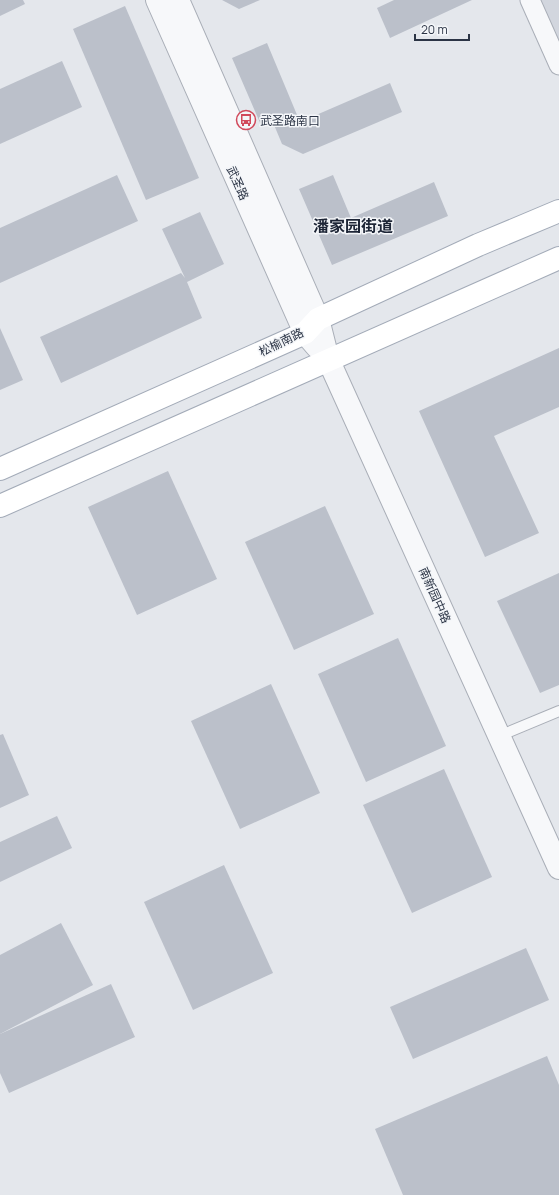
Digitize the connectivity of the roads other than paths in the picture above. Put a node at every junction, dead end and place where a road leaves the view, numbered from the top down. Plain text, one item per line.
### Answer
1 (157, 0) edge
2 (178, 0) edge
3 (530, 0) edge
4 (559, 65) edge
5 (555, 211) edge
6 (559, 258) edge
7 (311, 326) junction
8 (328, 360) junction
9 (0, 469) edge
10 (0, 506) edge
11 (559, 711) edge
12 (499, 736) junction
13 (559, 868) edge

1 - 7 street, 武圣路
2 - 7 street, 武圣路
3 - 4 street
5 - 7 main road, 松榆南路
6 - 8 main road
7 - 8 street, 南新园中路
7 - 9 main road, 松榆南路
8 - 10 main road
8 - 12 street, 南新园中路
11 - 12 lane
12 - 13 street, 南新园中路

